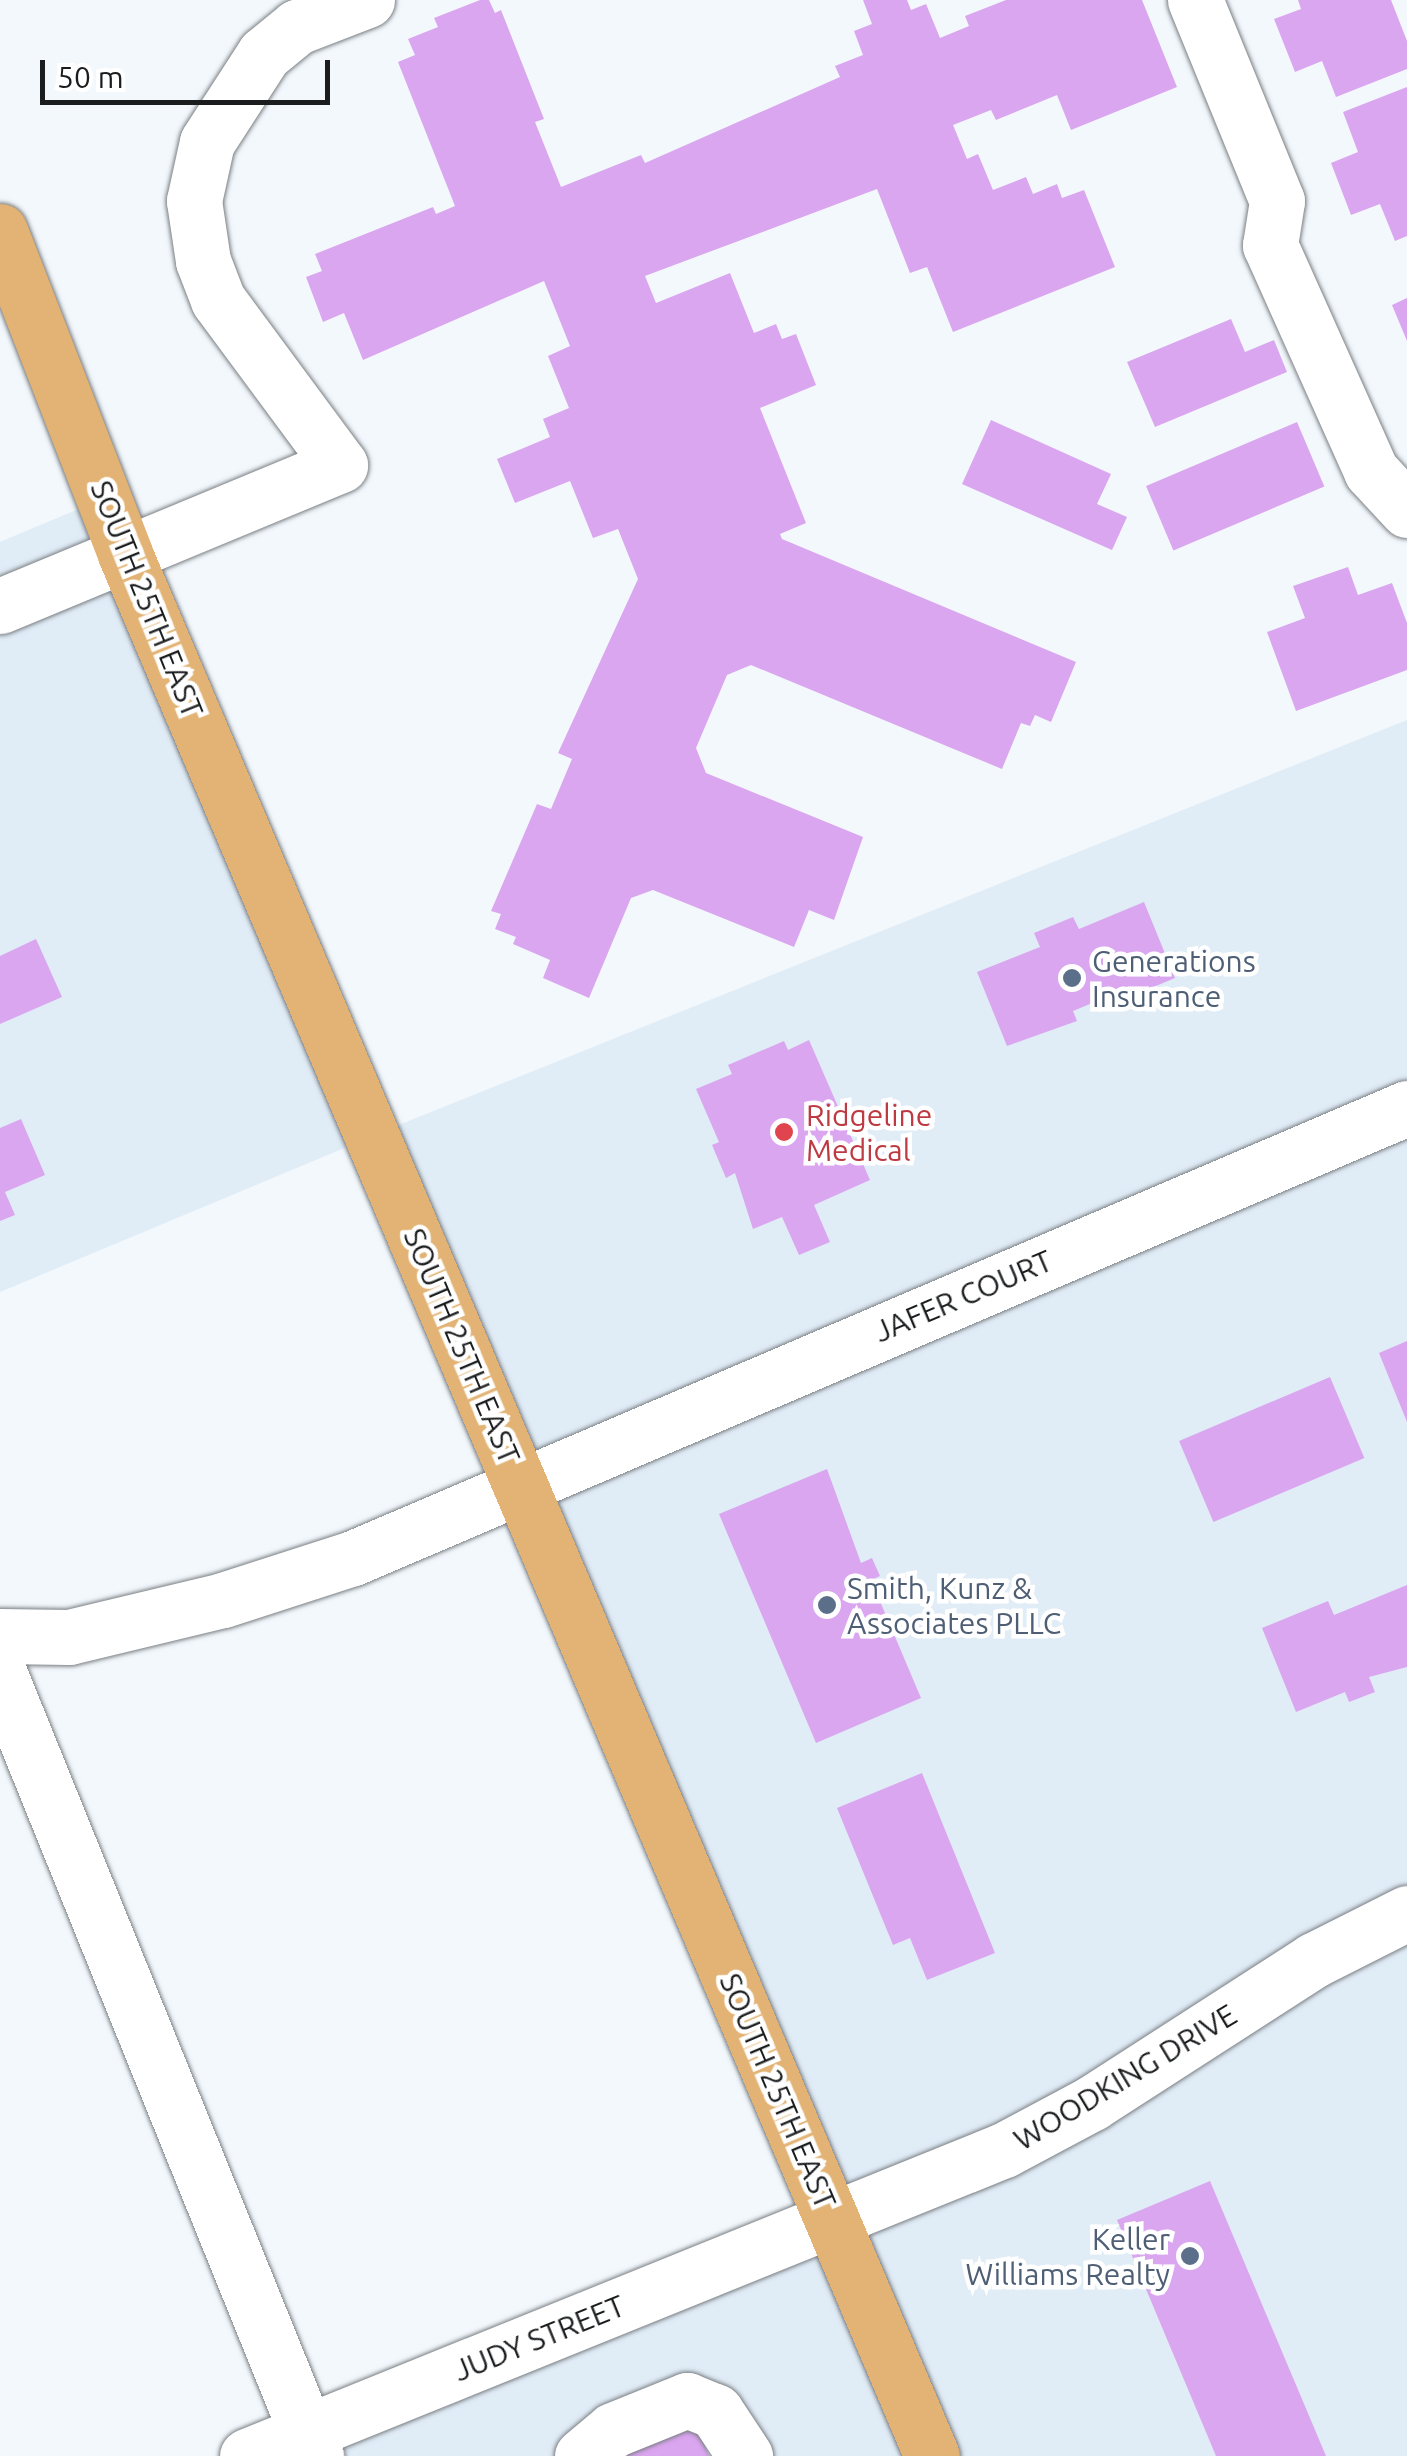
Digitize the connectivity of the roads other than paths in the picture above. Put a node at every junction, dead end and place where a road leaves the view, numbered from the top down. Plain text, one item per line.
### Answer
1 (367, 0) edge
2 (1195, 0) edge
3 (0, 232) edge
4 (1407, 510) edge
5 (125, 554) junction
6 (0, 606) edge
7 (1407, 1108) edge
8 (520, 1484) junction
9 (0, 1636) edge
10 (0, 1675) edge
11 (1407, 1914) edge
12 (832, 2219) junction
13 (311, 2444) edge
14 (246, 2456) edge
15 (582, 2456) edge
16 (746, 2456) edge
17 (932, 2456) edge

1 - 5 street
2 - 4 street
3 - 5 main road, SOUTH 25TH EAST
5 - 6 street
5 - 8 main road, SOUTH 25TH EAST
7 - 8 street, JAFER COURT
8 - 9 street, JAFER COURT
8 - 12 main road, SOUTH 25TH EAST
10 - 13 street
11 - 12 street, WOODKING DRIVE
12 - 13 street, JUDY STREET
12 - 17 main road, SOUTH 25TH EAST
13 - 14 street, JUDY STREET
15 - 16 street

